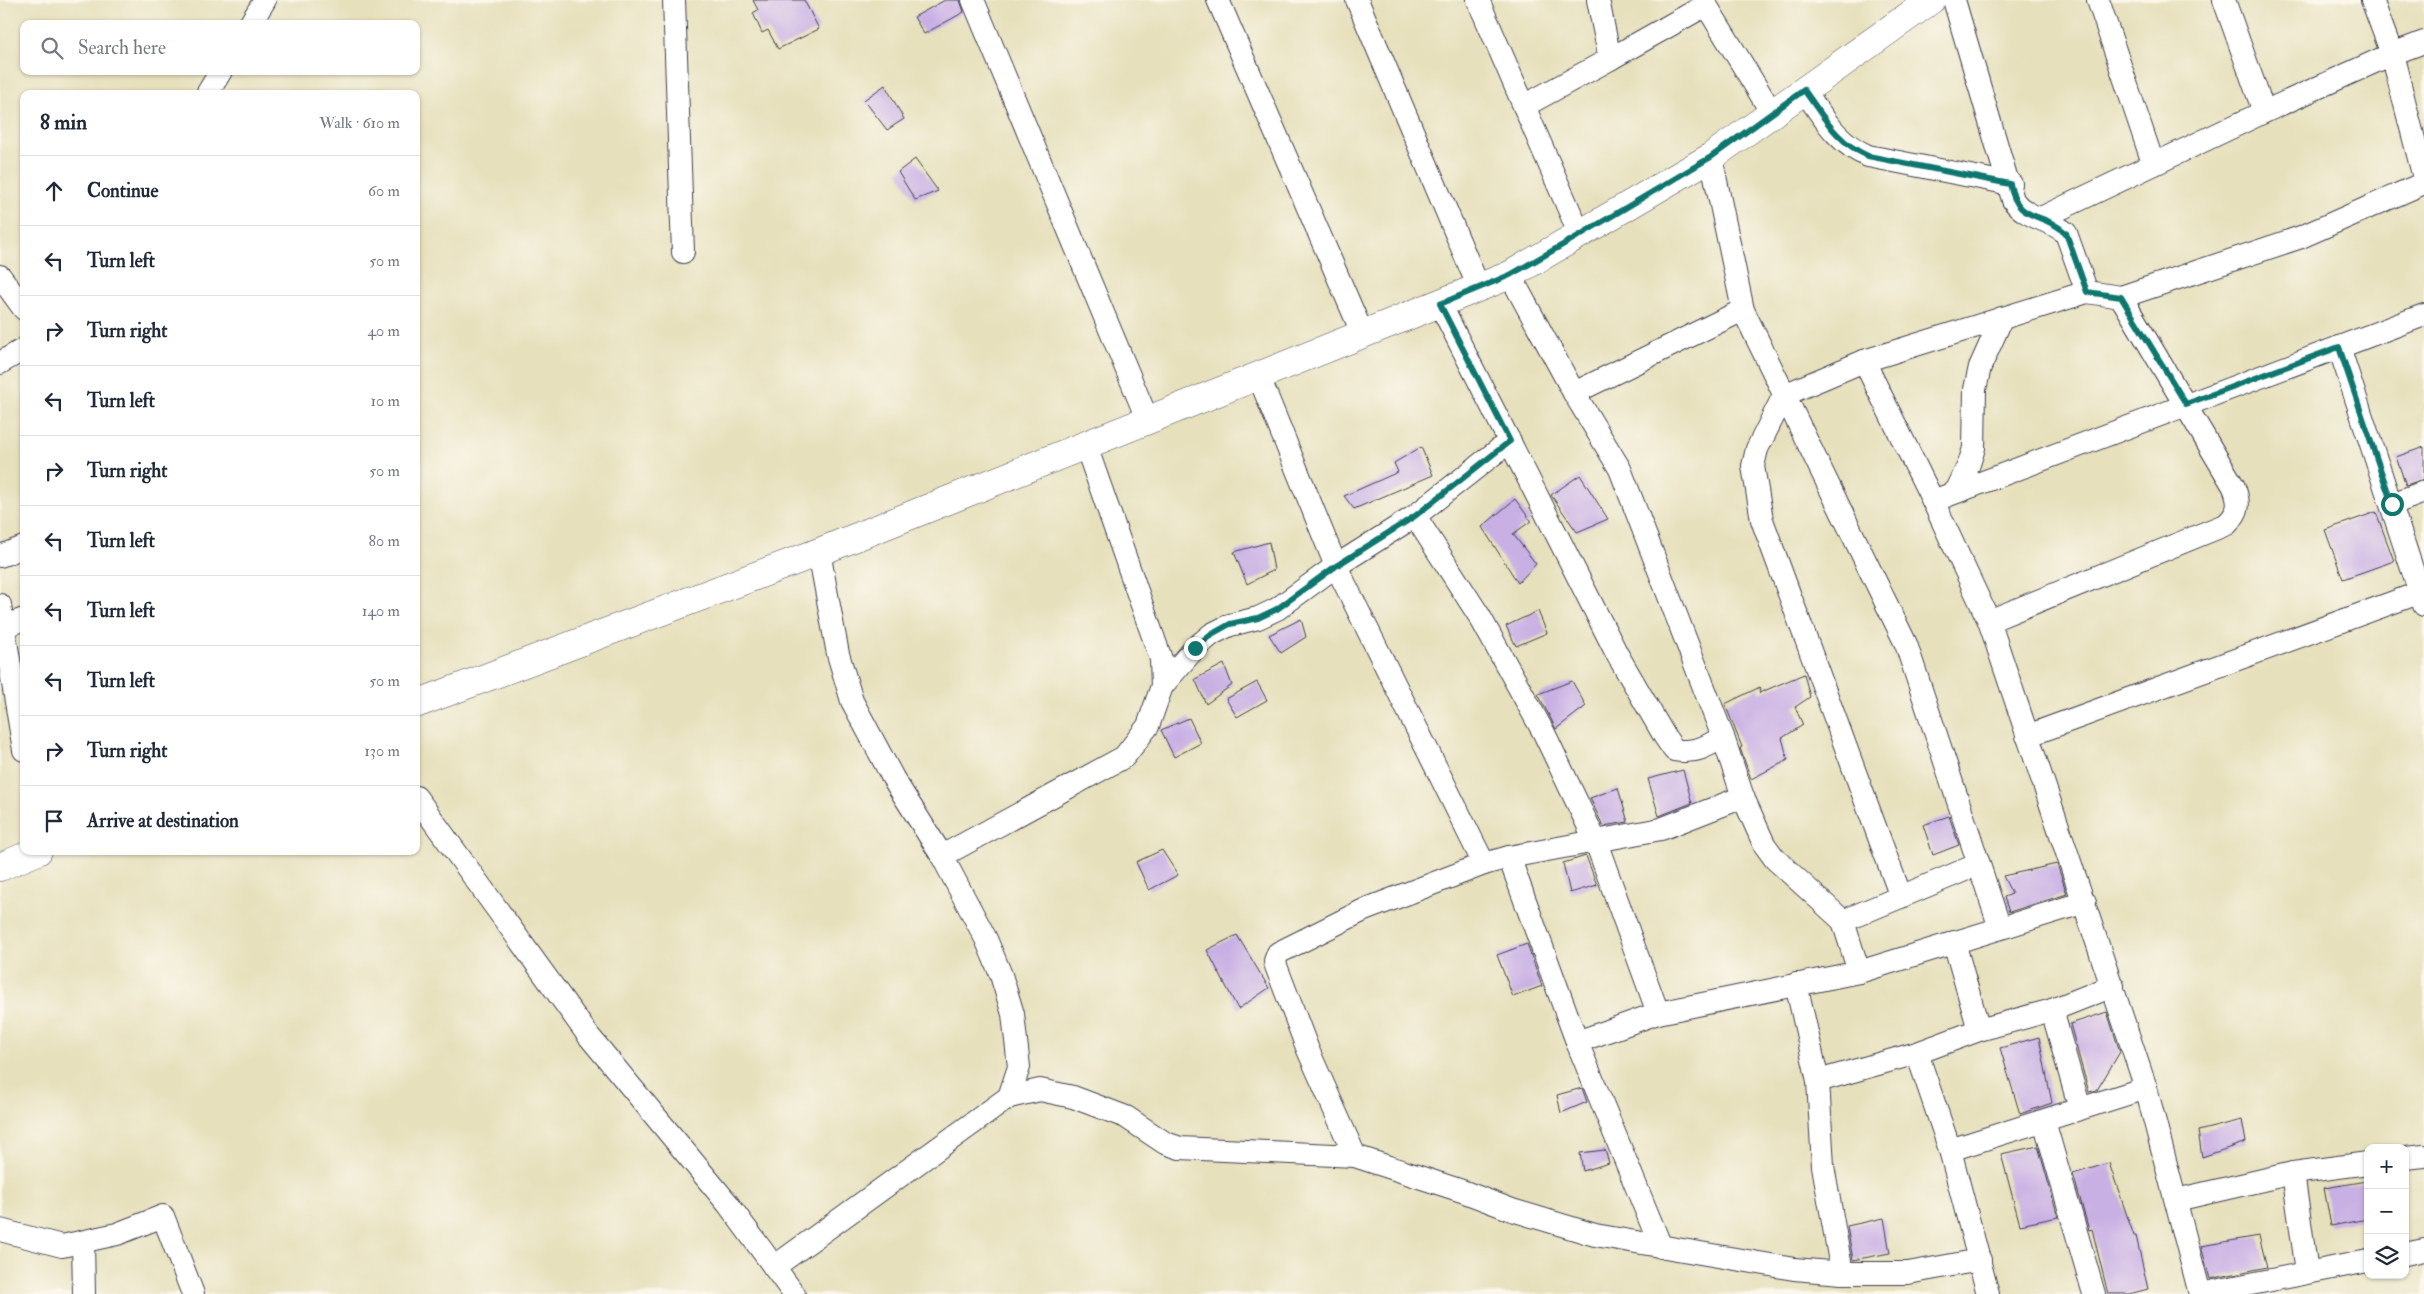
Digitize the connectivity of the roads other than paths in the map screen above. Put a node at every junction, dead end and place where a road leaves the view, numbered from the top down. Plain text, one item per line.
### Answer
1 (265, 0) edge
2 (674, 0) edge
3 (973, 0) edge
4 (1357, 0) edge
5 (1478, 0) edge
6 (1598, 0) edge
7 (1954, 0) edge
8 (2098, 0) edge
9 (2224, 0) edge
10 (2372, 0) edge
11 (1221, 1) edge
12 (1706, 2) edge
13 (1924, 2) edge
14 (252, 20) edge
15 (2424, 42) edge
16 (2392, 54) junction
17 (1610, 59) junction
18 (219, 75) edge
19 (209, 90) edge
20 (1804, 90) junction
21 (1524, 106) junction
22 (2264, 112) junction
23 (1772, 113) junction
24 (1711, 157) junction
25 (2153, 163) junction
26 (2424, 178) edge
27 (2424, 183) edge
28 (2010, 184) junction
29 (2040, 218) junction
30 (1580, 235) junction
31 (684, 252) dead end
32 (1510, 275) junction
33 (0, 276) edge
34 (1479, 288) junction
35 (2087, 292) junction
36 (2121, 297) junction
37 (20, 304) edge
38 (1440, 304) junction
39 (1743, 310) junction
40 (2424, 315) edge
41 (2002, 318) junction
42 (1363, 335) junction
43 (2339, 347) junction
44 (20, 351) edge
45 (1864, 361) junction
46 (0, 363) edge
47 (1259, 377) junction
48 (1574, 393) junction
49 (1784, 395) junction
50 (2186, 404) junction
51 (1148, 421) junction
52 (1510, 441) junction
53 (1086, 446) junction
54 (1956, 492) junction
55 (2424, 492) edge
56 (1933, 501) junction
57 (2392, 504) junction
58 (1415, 516) junction
59 (20, 548) edge
60 (819, 552) junction
61 (0, 556) edge
62 (1336, 566) junction
63 (2423, 596) edge
64 (2, 616) edge
65 (20, 618) edge
66 (1989, 621) junction
67 (1162, 686) junction
68 (7, 695) edge
69 (420, 702) edge
70 (2027, 736) junction
71 (20, 737) edge
72 (1723, 737) junction
73 (1743, 797) junction
74 (420, 803) edge
75 (1596, 842) junction
76 (29, 855) edge
77 (942, 856) junction
78 (1509, 857) junction
79 (1484, 864) junction
80 (1979, 864) junction
81 (0, 868) edge
82 (1901, 897) junction
83 (2085, 902) junction
84 (1843, 921) junction
85 (2000, 928) junction
86 (1954, 942) junction
87 (1859, 972) junction
88 (1796, 984) junction
89 (2113, 986) junction
90 (2052, 1010) junction
91 (1658, 1013) junction
92 (1980, 1030) junction
93 (1577, 1042) junction
94 (1917, 1053) junction
95 (1019, 1067) junction
96 (1818, 1081) junction
97 (2146, 1088) junction
98 (1040, 1090) junction
99 (1009, 1097) junction
100 (2080, 1109) junction
101 (2044, 1121) junction
102 (1950, 1150) junction
103 (1356, 1156) junction
104 (2424, 1156) edge
105 (2409, 1158) edge
106 (2364, 1164) edge
107 (2293, 1173) junction
108 (2176, 1200) junction
109 (0, 1230) edge
110 (83, 1242) junction
111 (1661, 1247) junction
112 (2424, 1250) edge
113 (2409, 1253) edge
114 (1980, 1260) junction
115 (2364, 1262) edge
116 (774, 1267) junction
117 (2307, 1272) junction
118 (1842, 1273) junction
119 (84, 1294) edge
120 (194, 1294) edge
121 (794, 1294) edge
122 (1988, 1294) edge
123 (2094, 1294) edge
124 (2200, 1294) edge

1 - 14 street
2 - 31 street
3 - 51 street
4 - 34 street
5 - 21 street
6 - 17 street
7 - 28 street
8 - 25 street
9 - 22 street
10 - 16 street
11 - 42 street
12 - 17 street
12 - 23 street
13 - 20 street
15 - 16 street
16 - 22 street
16 - 26 street
17 - 21 street
18 - 19 street
20 - 23 street
20 - 28 street
21 - 30 street
22 - 25 street
23 - 24 street
24 - 30 street
24 - 39 street
25 - 29 street
27 - 36 street
28 - 29 street
29 - 35 street
30 - 32 street
32 - 34 street
32 - 48 street
33 - 37 street
34 - 38 street
35 - 36 street
35 - 41 street
36 - 50 street
38 - 42 street
38 - 52 street
39 - 48 street
39 - 49 street
40 - 43 street
41 - 45 street
41 - 54 street
42 - 47 street
43 - 50 street
43 - 57 street
44 - 46 street
45 - 49 street
45 - 56 street
47 - 51 street
47 - 62 street
48 - 72 street
49 - 80 street
49 - 82 street
50 - 54 street
50 - 66 street
51 - 53 street
52 - 58 street
52 - 72 street
53 - 60 street
53 - 67 street
54 - 56 street
55 - 57 street
56 - 66 street
57 - 63 street
58 - 62 street
58 - 75 street
59 - 61 street
60 - 69 street
60 - 77 street
62 - 67 street
62 - 79 street
63 - 70 street
64 - 65 street
64 - 68 street
66 - 70 street
67 - 77 street
68 - 71 street
70 - 83 street
72 - 73 street
73 - 75 street
73 - 84 street
74 - 116 street
75 - 78 street
75 - 91 street
76 - 81 street
77 - 95 street
78 - 79 street
78 - 93 street
79 - 103 street
80 - 82 street
80 - 85 street
82 - 84 street
83 - 85 street
83 - 89 street
84 - 87 street
85 - 86 street
86 - 87 street
86 - 92 street
87 - 88 street
88 - 91 street
88 - 96 street
89 - 90 street
89 - 97 street
90 - 92 street
90 - 100 street
91 - 93 street
92 - 94 street
93 - 111 street
94 - 96 street
94 - 102 street
95 - 98 street
95 - 99 street
96 - 118 street
97 - 100 street
97 - 108 street
98 - 99 street
98 - 103 street
99 - 116 street
100 - 101 street
101 - 102 street
101 - 123 street
102 - 114 street
103 - 111 street
104 - 105 street
106 - 107 street
107 - 108 street
107 - 117 street
108 - 124 street
109 - 110 street
110 - 119 street
110 - 120 street
111 - 118 street
112 - 113 street
114 - 118 street
114 - 122 street
115 - 117 street
116 - 121 street
117 - 124 street

